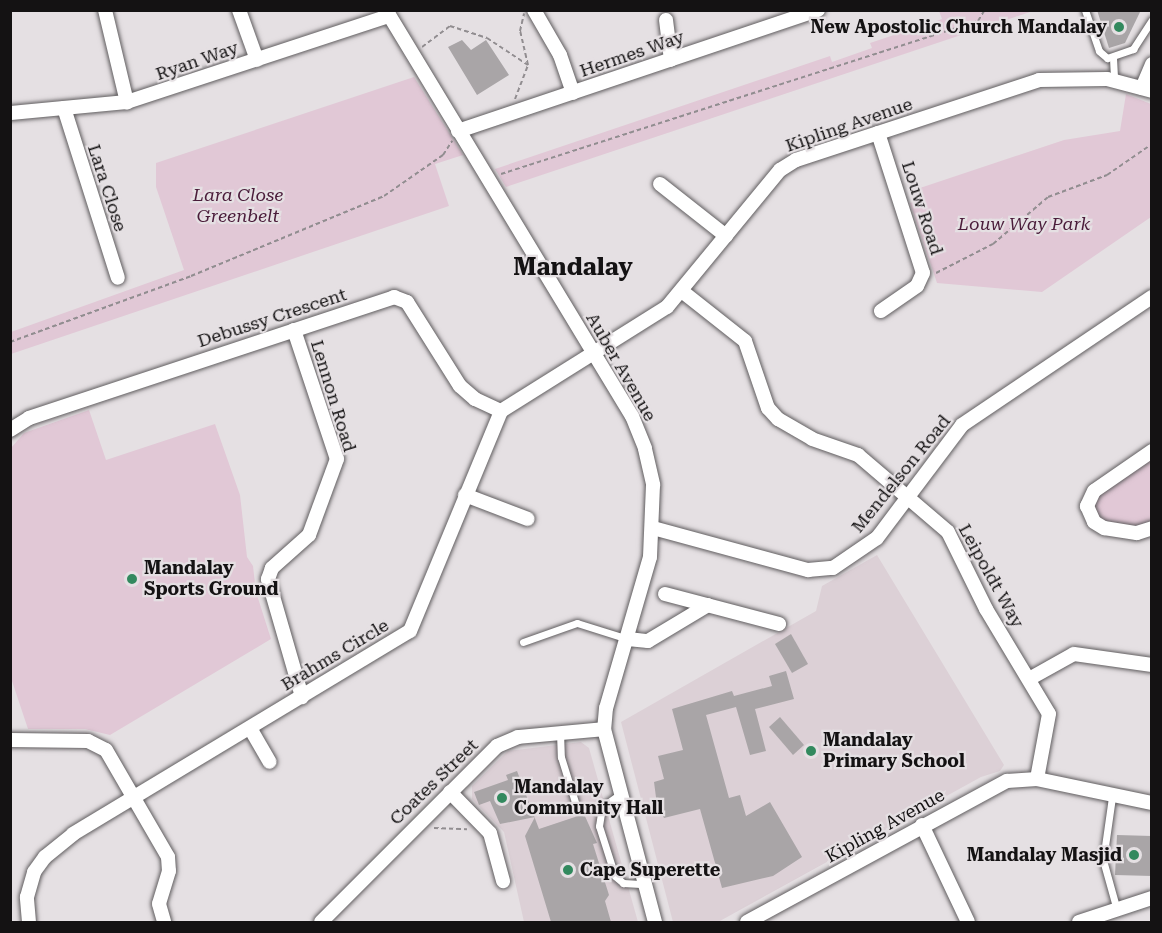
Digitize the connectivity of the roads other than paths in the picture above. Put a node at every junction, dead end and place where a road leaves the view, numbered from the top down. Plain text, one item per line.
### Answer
1 (105, 10) edge
2 (239, 10) edge
3 (534, 10) edge
4 (818, 10) edge
5 (1085, 10) edge
6 (387, 13) edge
7 (666, 20) dead end
8 (1152, 20) edge
9 (1113, 58) junction
10 (257, 60) junction
11 (671, 60) junction
12 (1152, 64) edge
13 (1114, 80) junction
14 (1147, 89) edge
15 (573, 93) junction
16 (127, 102) junction
17 (64, 108) junction
18 (10, 113) edge
19 (458, 131) junction
20 (878, 133) junction
21 (660, 184) dead end
22 (726, 236) junction
23 (118, 278) dead end
24 (683, 292) junction
25 (1152, 297) edge
26 (881, 311) dead end
27 (294, 330) junction
28 (593, 352) junction
29 (501, 411) junction
30 (10, 430) edge
31 (1152, 452) edge
32 (465, 495) junction
33 (908, 496) junction
34 (528, 519) dead end
35 (653, 528) junction
36 (1152, 528) edge
37 (665, 594) dead end
38 (708, 605) junction
39 (779, 624) dead end
40 (627, 639) junction
41 (523, 642) dead end
42 (1152, 665) edge
43 (1029, 679) junction
44 (302, 696) junction
45 (250, 728) junction
46 (604, 729) junction
47 (560, 732) junction
48 (10, 740) edge
49 (270, 762) dead end
50 (1037, 779) junction
51 (450, 792) junction
52 (620, 794) junction
53 (1112, 796) junction
54 (134, 797) junction
55 (575, 802) dead end
56 (1152, 803) edge
57 (922, 825) junction
58 (503, 881) dead end
59 (645, 884) junction
60 (1152, 898) edge
61 (1117, 910) junction
62 (29, 922) edge
63 (164, 922) edge
64 (321, 922) edge
65 (655, 922) edge
66 (747, 922) edge
67 (968, 922) edge
68 (1079, 922) edge

1 - 16 street
2 - 10 street
3 - 15 street
4 - 11 street, Hermes Way
5 - 9 lane
6 - 10 street, Ryan Way
6 - 19 street, Auber Avenue
7 - 11 street
8 - 9 lane
9 - 13 lane
10 - 16 street, Ryan Way
11 - 15 street, Hermes Way
12 - 14 street
13 - 14 street, Kipling Avenue
13 - 20 street, Kipling Avenue
15 - 19 street, Hermes Way
16 - 17 street, Ryan Way
17 - 18 street, Ryan Way
17 - 23 street, Lara Close
19 - 28 street, Auber Avenue
20 - 22 street, Kipling Avenue
20 - 26 street, Louw Road
21 - 22 street
22 - 24 street, Kipling Avenue
24 - 28 street, Kipling Avenue
24 - 33 street, Leipoldt Way
25 - 33 street, Mendelson Road
27 - 29 street, Debussy Crescent
27 - 30 street, Debussy Crescent
27 - 44 street, Lennon Road
28 - 29 street
28 - 35 street, Auber Avenue
29 - 32 street, Brahms Circle
31 - 36 street
32 - 34 street
32 - 44 street, Brahms Circle
33 - 35 street, Mendelson Road
33 - 43 street, Leipoldt Way
35 - 40 street, Auber Avenue
37 - 38 street
38 - 39 street
38 - 40 street
40 - 41 lane
40 - 46 street, Auber Avenue
42 - 43 street
43 - 50 street, Leipoldt Way
44 - 45 street, Brahms Circle
45 - 49 street
45 - 54 street, Brahms Circle
46 - 47 street, Coates Street
46 - 52 street, Auber Avenue
47 - 51 street, Coates Street
47 - 55 lane
48 - 54 street
50 - 53 street, Kipling Avenue
50 - 57 street, Kipling Avenue
51 - 58 street
51 - 64 street, Coates Street
52 - 59 street, Auber Avenue
52 - 59 lane
53 - 56 street, Kipling Avenue
53 - 61 lane
54 - 62 street, Brahms Circle
54 - 63 street
57 - 66 street, Kipling Avenue
57 - 67 street
59 - 65 street, Auber Avenue
60 - 61 street
61 - 68 street

